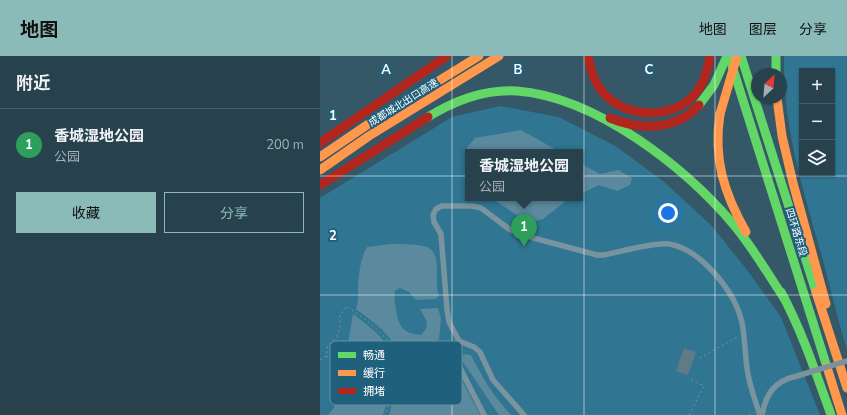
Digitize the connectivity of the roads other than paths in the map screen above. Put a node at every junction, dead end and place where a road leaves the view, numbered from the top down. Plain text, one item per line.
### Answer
1 (447, 56) edge
2 (479, 56) edge
3 (499, 56) edge
4 (588, 56) edge
5 (710, 56) edge
6 (728, 56) edge
7 (737, 56) edge
8 (741, 56) edge
9 (776, 56) edge
10 (776, 68) edge
11 (778, 104) edge
12 (584, 109) junction
13 (320, 143) edge
14 (320, 157) edge
15 (320, 170) edge
16 (320, 185) edge
17 (784, 298) junction
18 (459, 341) edge
19 (462, 342) edge
20 (847, 362) edge
21 (462, 372) edge
22 (847, 388) edge
23 (484, 415) edge
24 (524, 415) edge
25 (761, 415) edge
26 (831, 415) edge
27 (842, 415) edge

1 - 13 highway
2 - 14 highway, 成都城北出口高速
3 - 15 highway, 成都城北出口高速
4 - 5 highway
6 - 12 highway
6 - 27 highway, 四环路东段
7 - 17 highway, bridge
8 - 22 highway, 四环路东段
9 - 10 highway
11 - 22 highway
12 - 16 highway
12 - 17 highway
17 - 26 highway
18 - 25 street
19 - 24 street
20 - 25 street, bridge
21 - 23 street

